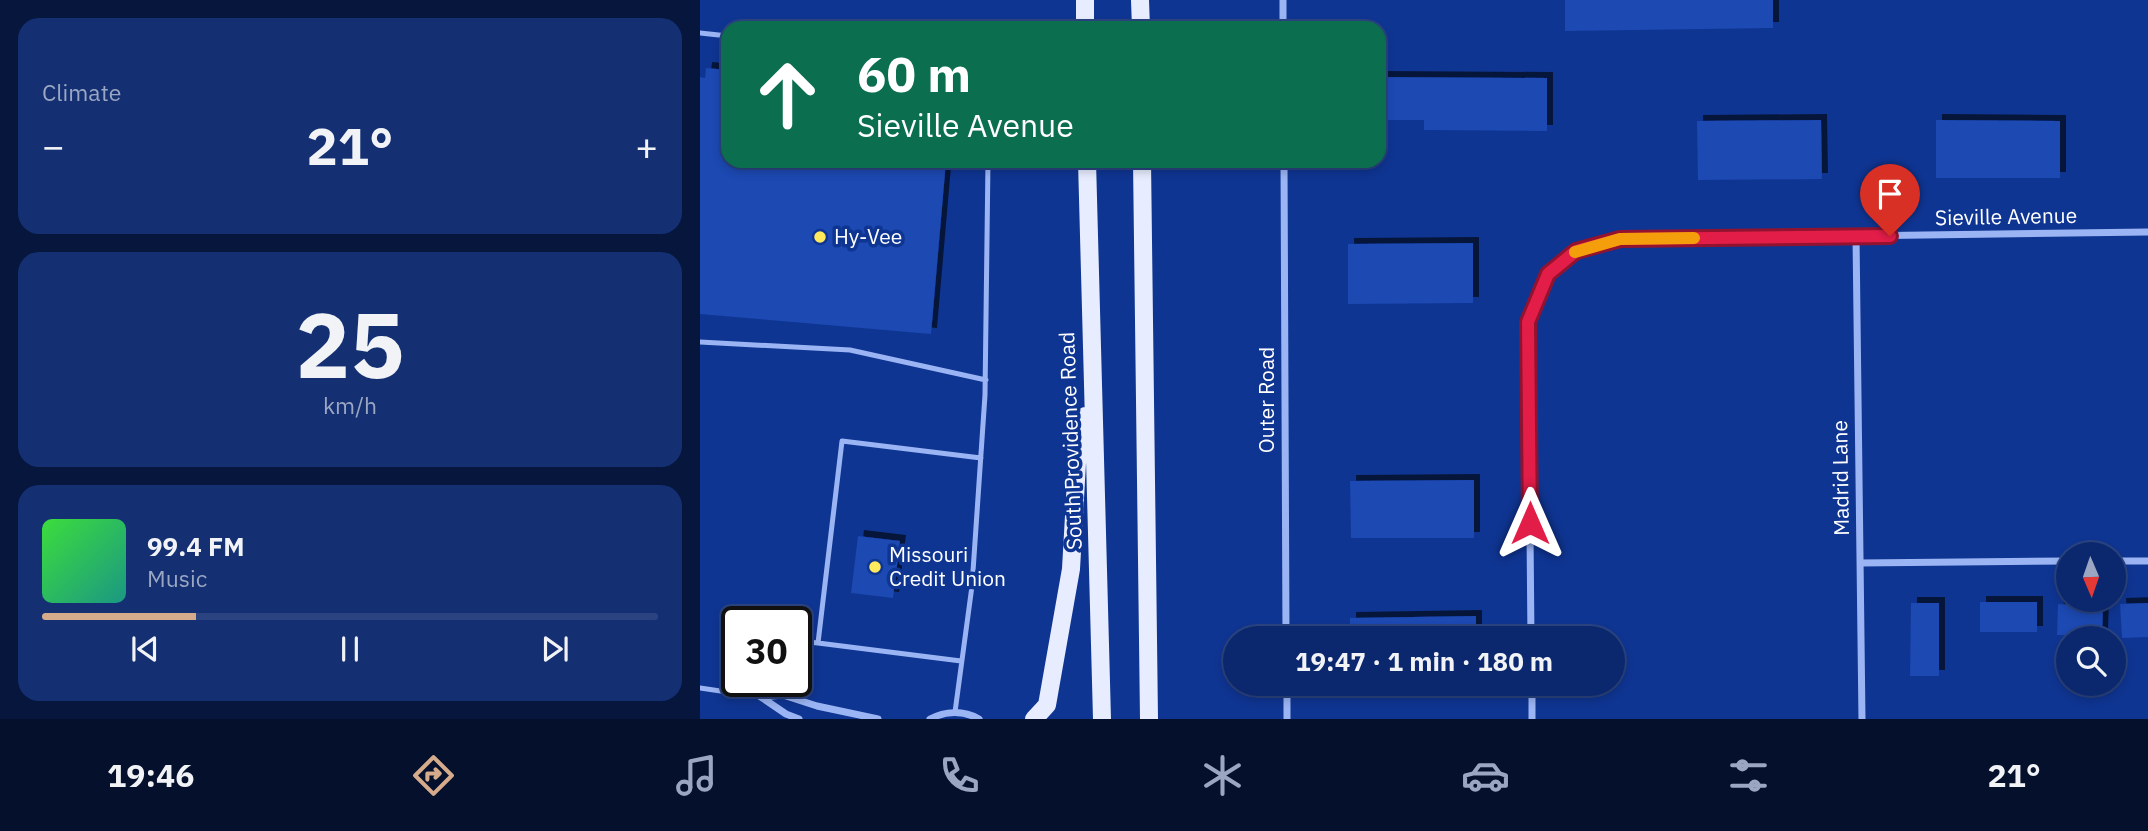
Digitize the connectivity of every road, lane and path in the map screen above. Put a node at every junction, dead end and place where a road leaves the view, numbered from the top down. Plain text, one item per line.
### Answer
1 (1085, 0) edge
2 (1140, 0) edge
3 (1283, 0) edge
4 (1085, 21) edge
5 (1141, 21) edge
6 (1283, 21) edge
7 (700, 33) edge
8 (721, 35) edge
9 (988, 168) edge
10 (1087, 168) edge
11 (1142, 168) edge
12 (1284, 168) edge
13 (2148, 232) edge
14 (1856, 236) junction
15 (700, 342) edge
16 (1092, 374) junction
17 (986, 380) junction
18 (981, 458) junction
19 (2056, 561) edge
20 (2126, 561) edge
21 (2148, 561) edge
22 (1860, 563) junction
23 (1286, 626) edge
24 (1531, 626) edge
25 (812, 642) edge
26 (818, 643) junction
27 (961, 661) junction
28 (700, 688) edge
29 (721, 691) edge
30 (1287, 696) edge
31 (1532, 696) edge
32 (761, 697) edge
33 (789, 697) edge
34 (955, 712) junction
35 (799, 719) edge
36 (878, 719) edge
37 (930, 719) edge
38 (979, 719) edge
39 (1034, 719) edge
40 (1102, 719) edge
41 (1149, 719) edge
42 (1287, 719) edge
43 (1532, 719) edge
44 (1862, 719) edge

1 - 4 main road
2 - 5 main road
3 - 6 street
7 - 8 lane
9 - 17 lane
10 - 16 main road, South Providence Road
11 - 41 main road
12 - 23 street, Outer Road
13 - 14 street, Sieville Avenue
14 - 22 street, Madrid Lane
14 - 24 street, Sieville Avenue
15 - 17 lane
16 - 39 main road
16 - 40 main road, South Providence Road
17 - 18 lane
18 - 26 lane
18 - 27 lane
19 - 22 street
20 - 21 street
22 - 44 street, Madrid Lane
25 - 26 lane
26 - 27 lane
27 - 34 lane
28 - 29 lane
30 - 42 street
31 - 43 street
32 - 35 street
33 - 36 street
34 - 37 street
34 - 38 street

